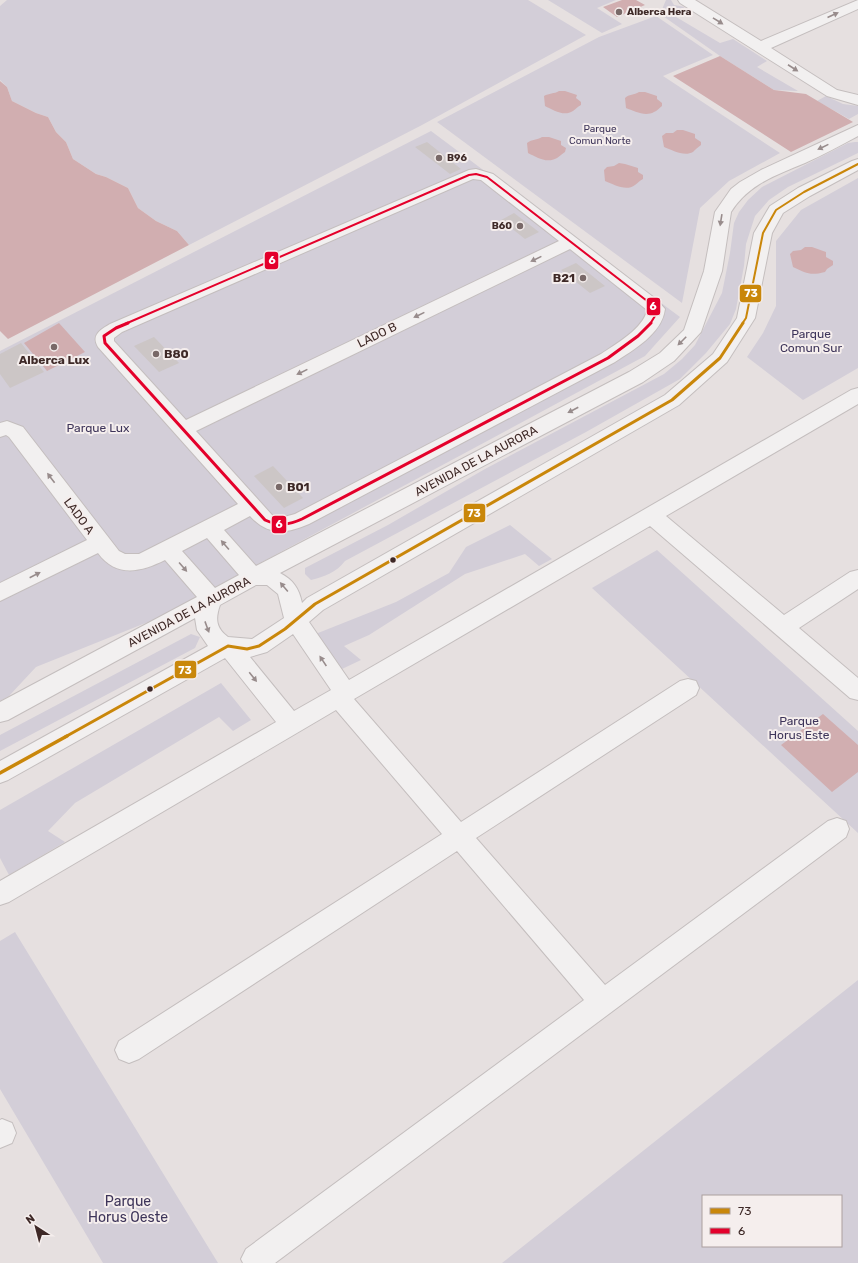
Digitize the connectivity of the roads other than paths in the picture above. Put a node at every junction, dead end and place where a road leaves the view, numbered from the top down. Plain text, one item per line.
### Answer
1 (685, 0) edge
2 (858, 4) edge
3 (760, 47) junction
4 (858, 100) edge
5 (858, 130) edge
6 (858, 164) edge
7 (571, 242) junction
8 (858, 395) edge
9 (183, 429) junction
10 (0, 430) edge
11 (252, 506) junction
12 (651, 515) junction
13 (210, 527) junction
14 (100, 543) junction
15 (168, 549) junction
16 (253, 577) junction
17 (858, 578) edge
18 (0, 593) edge
19 (212, 599) junction
20 (295, 619) junction
21 (783, 627) junction
22 (228, 646) junction
23 (688, 688) dead end
24 (858, 691) edge
25 (342, 695) junction
26 (0, 713) edge
27 (292, 724) junction
28 (0, 773) edge
29 (837, 829) dead end
30 (459, 836) junction
31 (0, 894) edge
32 (603, 1002) junction
33 (129, 1050) dead end
34 (256, 1259) dead end

1 -> 3 street
3 -> 2 street
3 -> 4 street
5 -> 16 street, AVENIDA DE LA AURORA
6 - 20 street
7 -> 9 street, LADO B
7 - 9 street
7 - 11 street
8 - 12 street
9 - 11 street
14 -> 10 street, LADO A
11 - 13 street
12 - 21 street
12 - 25 street
13 - 15 street
16 -> 13 street
14 - 15 street
18 -> 14 street, LADO A
15 -> 19 street
16 - 19 street, AVENIDA DE LA AURORA
20 -> 16 street
17 - 21 street
19 -> 22 street
19 - 26 street, AVENIDA DE LA AURORA
20 - 22 street
25 -> 20 street
21 - 24 street
22 -> 27 street
22 - 28 street
23 - 30 street
25 - 27 street
25 - 30 street
27 - 31 street
29 - 32 street
30 - 32 street
30 - 33 street
32 - 34 street

